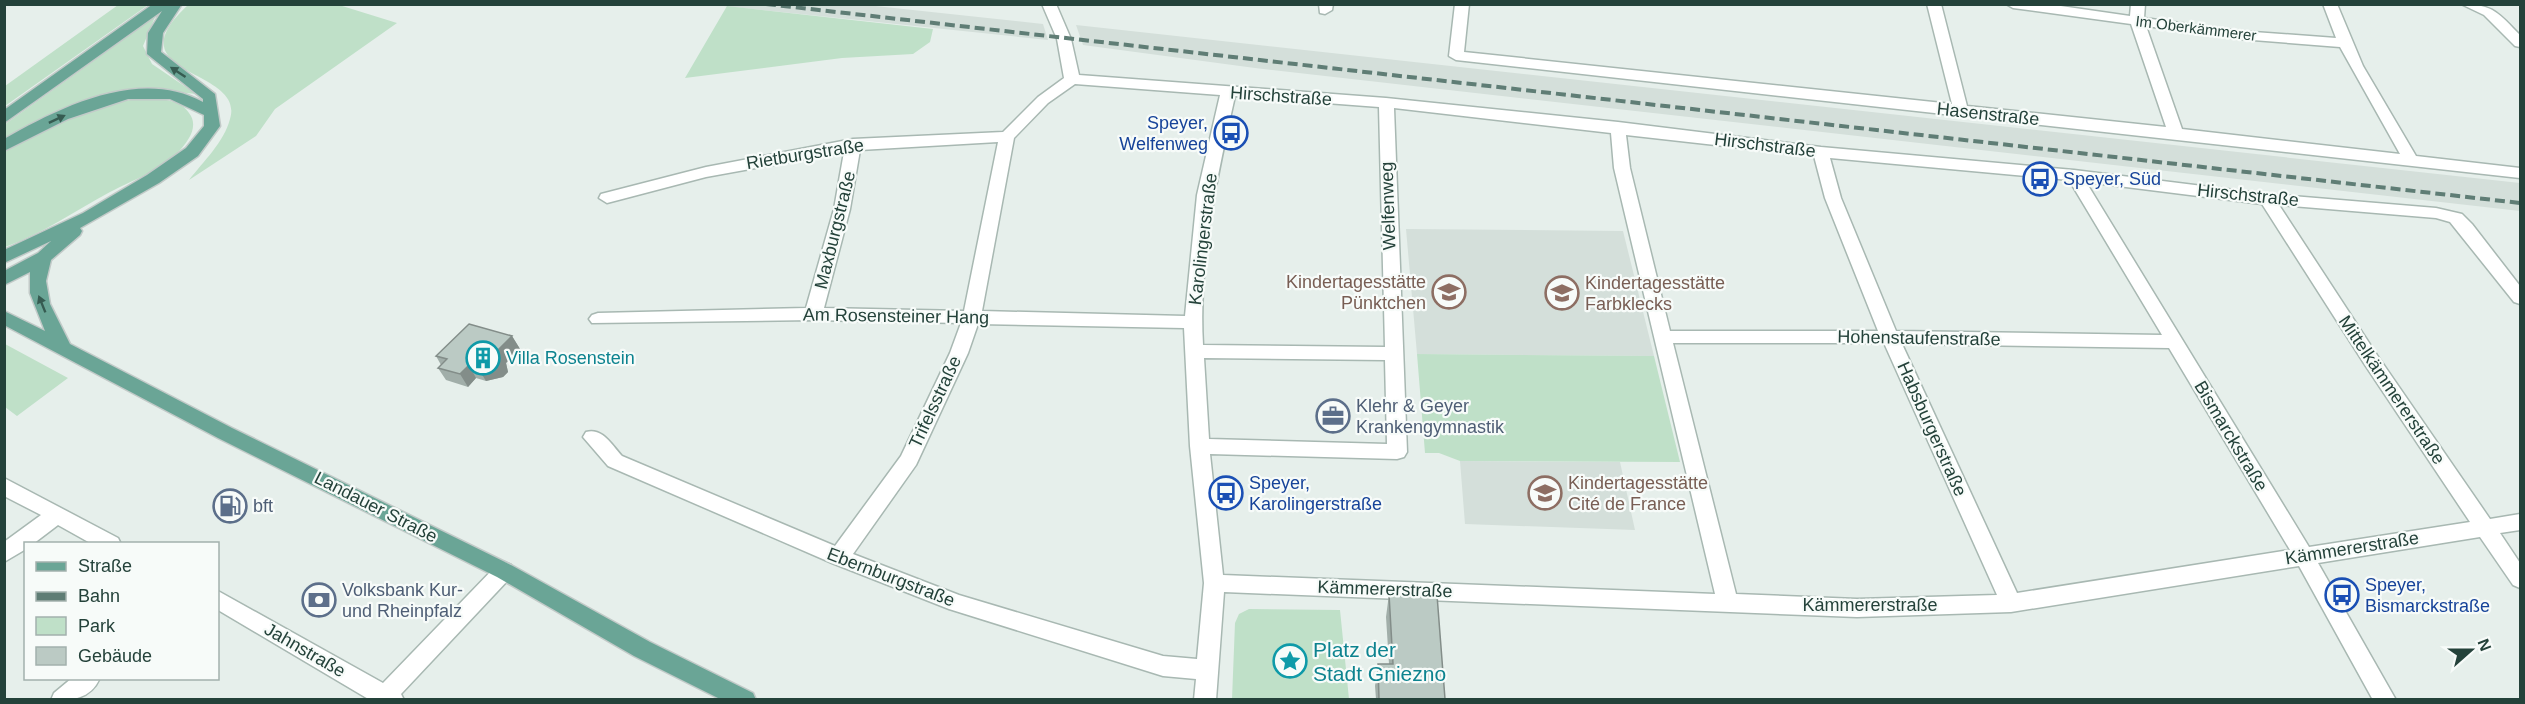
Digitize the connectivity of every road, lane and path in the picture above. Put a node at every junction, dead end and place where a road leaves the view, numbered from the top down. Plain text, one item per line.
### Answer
1 (163, 4) edge
2 (175, 4) edge
3 (1049, 4) edge
4 (1462, 4) edge
5 (1934, 4) edge
6 (2013, 4) edge
7 (2138, 4) edge
8 (2330, 4) edge
9 (2468, 4) edge
10 (2137, 21) junction
11 (2343, 43) junction
12 (2520, 43) edge
13 (1072, 79) junction
14 (1228, 93) junction
15 (1386, 103) junction
16 (1962, 111) junction
17 (212, 114) junction
18 (4, 118) edge
19 (1618, 127) junction
20 (2176, 133) junction
21 (1007, 137) junction
22 (853, 144) junction
23 (4, 146) edge
24 (1821, 152) junction
25 (2414, 163) junction
26 (2520, 173) edge
27 (2074, 175) junction
28 (607, 198) dead end
29 (2266, 199) junction
30 (89, 217) junction
31 (6, 256) edge
32 (44, 257) junction
33 (4, 279) edge
34 (2520, 298) edge
35 (813, 314) junction
36 (4, 317) edge
37 (972, 317) junction
38 (598, 320) dead end
39 (1193, 322) junction
40 (1664, 337) junction
41 (1890, 337) junction
42 (2174, 342) junction
43 (64, 349) junction
44 (1196, 351) junction
45 (1393, 354) junction
46 (593, 437) dead end
47 (1200, 446) junction
48 (4, 486) edge
49 (56, 514) junction
50 (2520, 522) edge
51 (2485, 527) junction
52 (109, 542) edge
53 (4, 554) edge
54 (2304, 556) junction
55 (839, 557) junction
56 (504, 571) junction
57 (2520, 579) edge
58 (1214, 583) junction
59 (219, 601) edge
60 (1727, 602) junction
61 (2011, 603) junction
62 (1208, 670) junction
63 (86, 680) edge
64 (386, 698) edge
65 (62, 699) edge
66 (745, 699) edge
67 (1205, 699) edge
68 (2385, 699) edge

1 - 18 main road
17 -> 2 main road
3 - 13 street
4 - 16 street, Hasenstraße
5 - 16 street
6 - 10 street, Im Oberkämmerer
7 - 10 street
8 - 11 street
9 - 12 street
10 - 11 street, Im Oberkämmerer
10 - 20 street
11 - 25 street
13 - 14 street, Hirschstraße
13 - 21 street
14 - 15 street, Hirschstraße
14 - 39 street, Karolingerstraße
15 - 19 street, Hirschstraße
15 - 45 street, Welfenweg
16 - 20 street, Hasenstraße
23 -> 17 main road
17 - 30 main road
19 - 24 street, Hirschstraße
19 - 40 street
20 - 25 street, Hasenstraße
21 - 22 street, Rietburgstraße
21 - 37 street, Trifelsstraße
22 - 28 street, Rietburgstraße
22 - 35 street, Maxburgstraße
24 - 27 street, Hirschstraße
24 - 41 street, Habsburgerstraße
25 - 26 street, Hasenstraße
27 - 29 street, Hirschstraße
27 - 42 street, Bismarckstraße
29 - 34 street, Hirschstraße
29 - 51 street, Mittelkämmererstraße
30 - 31 main road
30 - 32 main road
32 - 33 main road
43 -> 32 main road
35 - 37 street, Am Rosensteiner Hang
35 - 38 street, Am Rosensteiner Hang
36 - 43 main road, Landauer Straße
37 - 39 street, Am Rosensteiner Hang
37 - 55 street, Trifelsstraße
39 - 44 street, Karolingerstraße
40 - 41 street, Hohenstaufenstraße
40 - 60 street
41 - 42 street, Hohenstaufenstraße
41 - 61 street, Habsburgerstraße
42 - 54 street, Bismarckstraße
43 - 56 main road, Landauer Straße
44 - 45 street
44 - 47 street, Karolingerstraße
45 - 47 street, Welfenweg
46 - 55 street, Ebernburgstraße
47 - 58 street, Karolingerstraße
48 - 49 street
49 - 52 street
49 - 53 street
50 - 51 street, Kämmererstraße
51 - 54 street, Kämmererstraße
51 - 57 street, Mittelkämmererstraße
54 - 61 street, Kämmererstraße
54 - 68 street, Bismarckstraße
55 - 62 street, Ebernburgstraße
56 - 64 street
56 - 66 main road, Landauer Straße
58 - 60 street, Kämmererstraße
58 - 62 street, Karolingerstraße
59 - 64 street, Jahnstraße
60 - 61 street, Kämmererstraße
62 - 67 street, Karolingerstraße
63 - 65 street

